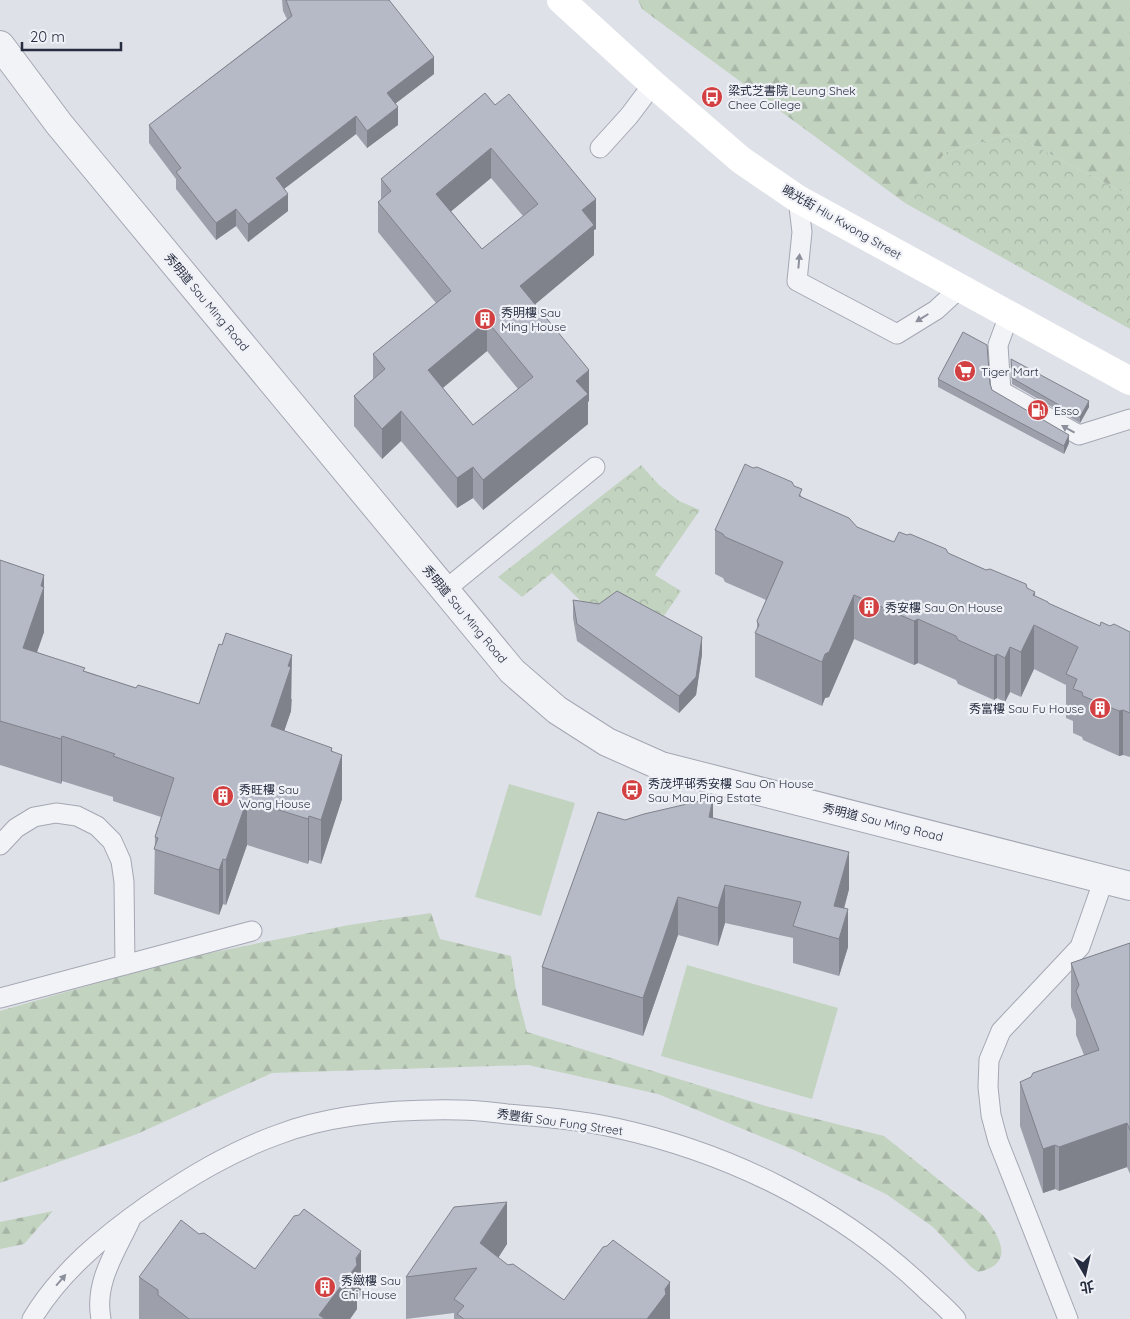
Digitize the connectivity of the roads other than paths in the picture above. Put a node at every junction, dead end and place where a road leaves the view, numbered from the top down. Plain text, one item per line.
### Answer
1 (561, 0) edge
2 (0, 45) edge
3 (652, 84) junction
4 (600, 148) dead end
5 (798, 199) junction
6 (960, 288) junction
7 (1009, 315) junction
8 (1130, 381) edge
9 (1130, 419) edge
10 (595, 468) dead end
11 (446, 590) junction
12 (0, 846) edge
13 (1117, 883) edge
14 (252, 931) dead end
15 (125, 965) junction
16 (0, 998) edge
17 (133, 1216) junction
18 (32, 1319) edge
19 (101, 1319) edge
20 (956, 1319) edge
21 (1068, 1319) edge

1 - 3 main road, 曉光街 Hiu Kwong Street
2 - 11 street, 秀明道 Sau Ming Road
3 - 4 lane
3 - 5 main road, 曉光街 Hiu Kwong Street
5 - 6 main road, 曉光街 Hiu Kwong Street
6 -> 5 lane
6 - 7 main road, 曉光街 Hiu Kwong Street
7 - 8 main road, 曉光街 Hiu Kwong Street
9 -> 7 lane
10 - 11 lane
11 - 13 street, 秀明道 Sau Ming Road
12 - 15 lane
13 - 21 lane
14 - 15 lane
15 - 16 lane
18 -> 17 lane, 秀豐街 Sau Fung Street
17 - 19 lane, 秀豐街 Sau Fung Street
17 - 20 lane, 秀豐街 Sau Fung Street

